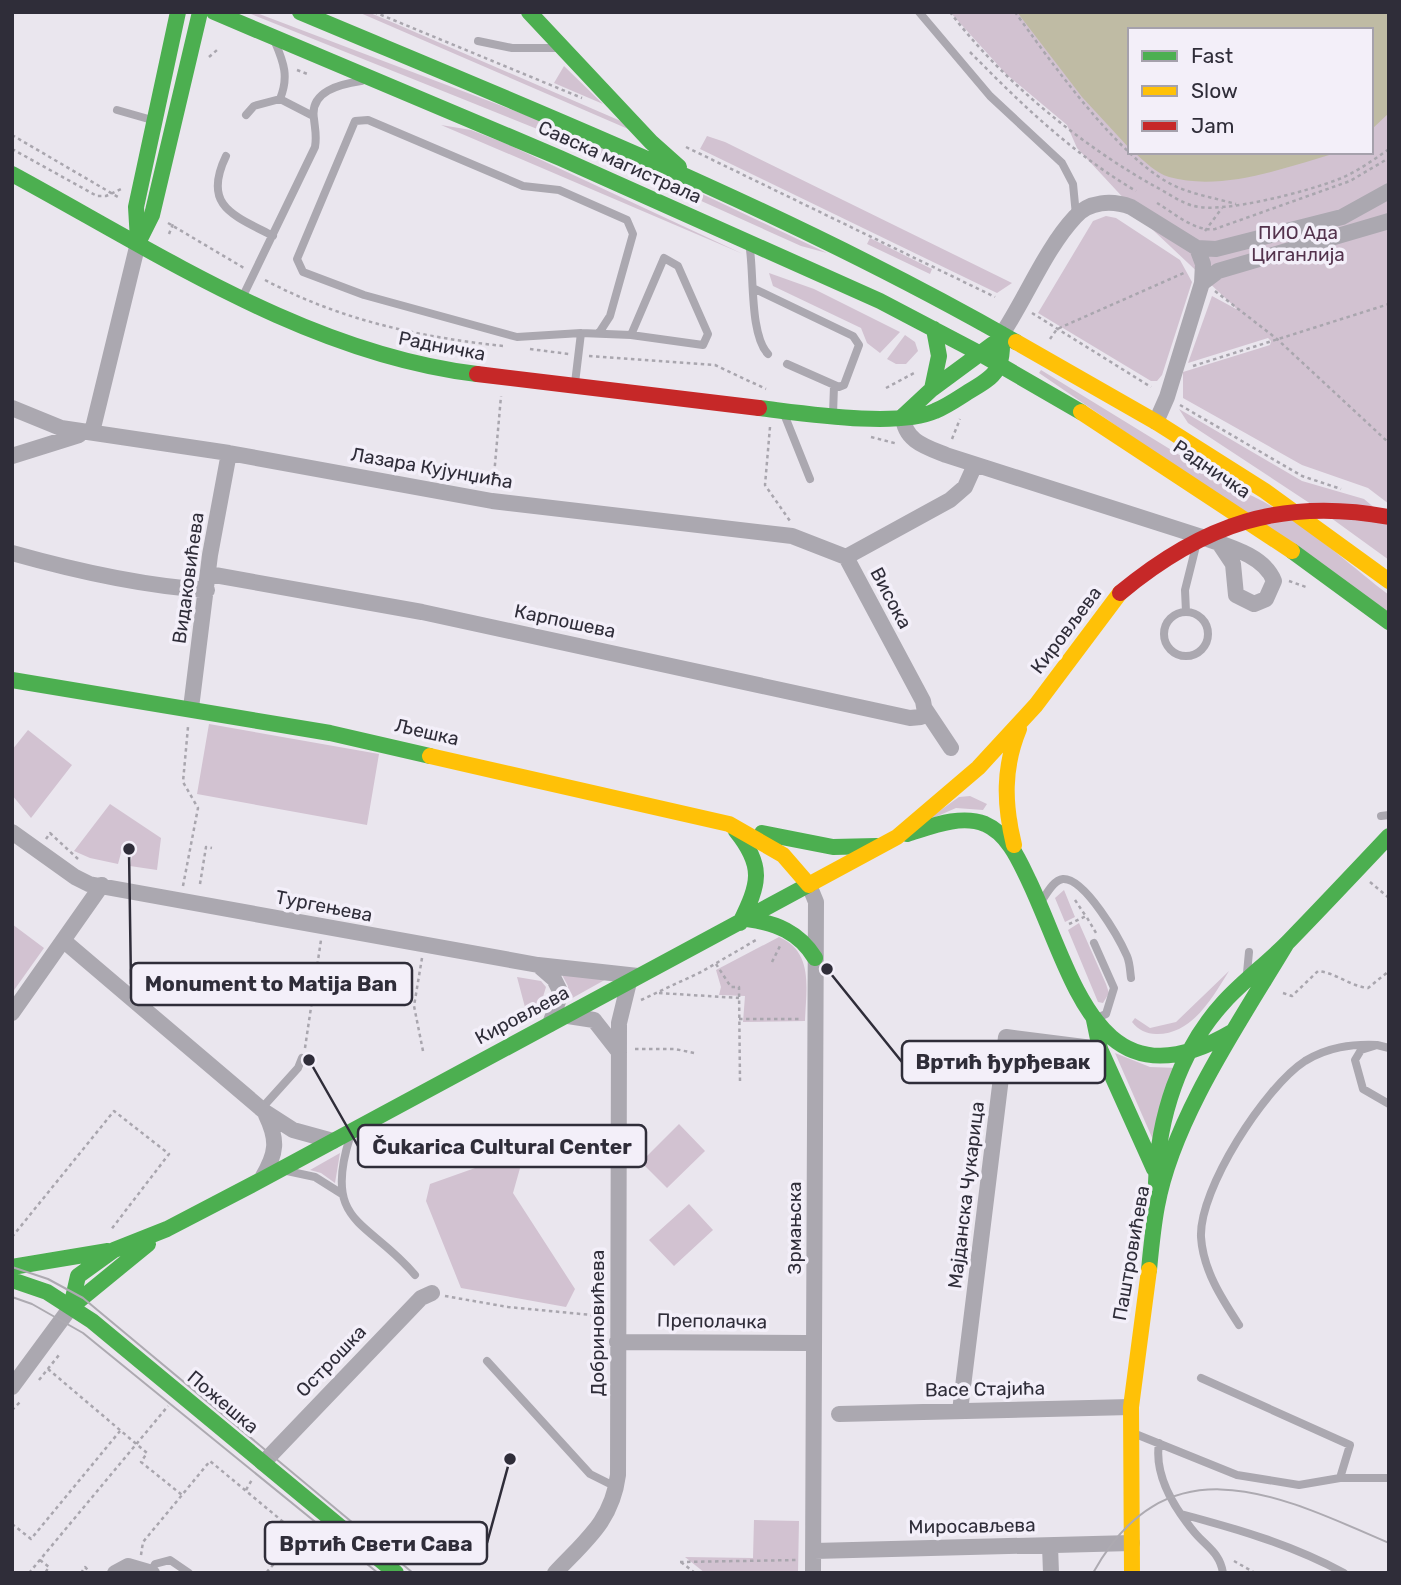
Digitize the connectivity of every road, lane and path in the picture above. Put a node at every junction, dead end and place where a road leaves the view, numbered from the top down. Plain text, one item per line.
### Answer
1 (178, 12) edge
2 (200, 12) edge
3 (214, 12) edge
4 (300, 12) edge
5 (374, 12) edge
6 (529, 12) edge
7 (919, 12) edge
8 (950, 12) edge
9 (1015, 12) edge
10 (273, 36) junction
11 (478, 41) dead end
12 (563, 47) junction
13 (967, 49) dead end
14 (378, 78) junction
15 (280, 99) junction
16 (589, 101) dead end
17 (117, 110) dead end
18 (246, 115) dead end
19 (313, 116) junction
20 (155, 121) junction
21 (12, 135) edge
22 (683, 146) dead end
23 (12, 149) edge
24 (1389, 149) edge
25 (1128, 152) edge
26 (1129, 154) edge
27 (226, 156) dead end
28 (1389, 158) edge
29 (12, 174) edge
30 (687, 174) junction
31 (1389, 191) edge
32 (115, 195) junction
33 (1143, 195) dead end
34 (124, 200) dead end
35 (1152, 200) dead end
36 (1236, 204) junction
37 (110, 205) dead end
38 (1222, 208) junction
39 (1076, 215) junction
40 (1389, 221) edge
41 (173, 226) dead end
42 (1206, 230) junction
43 (169, 234) dead end
44 (273, 236) junction
45 (138, 243) junction
46 (750, 243) junction
47 (1197, 248) junction
48 (938, 267) junction
49 (1185, 274) dead end
50 (934, 276) dead end
51 (1202, 283) junction
52 (755, 289) junction
53 (995, 297) dead end
54 (242, 299) junction
55 (1229, 300) dead end
56 (1389, 304) edge
57 (1032, 313) dead end
58 (1057, 328) junction
59 (934, 329) junction
60 (581, 333) junction
61 (599, 333) junction
62 (1002, 334) junction
63 (631, 335) junction
64 (1050, 339) dead end
65 (1277, 339) junction
66 (768, 354) dead end
67 (980, 354) junction
68 (788, 364) dead end
69 (1002, 366) junction
70 (1181, 369) dead end
71 (919, 370) dead end
72 (503, 379) junction
73 (575, 386) junction
74 (834, 386) junction
75 (1151, 387) dead end
76 (886, 388) dead end
77 (932, 389) junction
78 (1174, 402) dead end
79 (12, 408) edge
80 (783, 410) junction
81 (833, 416) junction
82 (904, 416) junction
83 (961, 416) dead end
84 (1156, 422) junction
85 (92, 432) junction
86 (859, 434) dead end
87 (1389, 443) edge
88 (768, 445) dead end
89 (904, 446) dead end
90 (229, 453) junction
91 (946, 455) junction
92 (12, 456) edge
93 (974, 467) junction
94 (810, 479) dead end
95 (1343, 490) dead end
96 (492, 501) junction
97 (1389, 517) edge
98 (790, 522) dead end
99 (1199, 536) junction
100 (1219, 543) dead end
101 (12, 552) edge
102 (846, 557) junction
103 (1389, 581) edge
104 (208, 582) junction
105 (1186, 612) junction
106 (1389, 622) edge
107 (12, 680) edge
108 (191, 708) junction
109 (925, 709) junction
110 (1022, 723) junction
111 (186, 740) dead end
112 (951, 748) dead end
113 (729, 824) junction
114 (12, 832) edge
115 (1389, 836) edge
116 (897, 837) junction
117 (46, 839) dead end
118 (880, 846) junction
119 (212, 848) dead end
120 (1017, 857) junction
121 (80, 862) dead end
122 (1370, 881) dead end
123 (200, 884) dead end
124 (809, 885) junction
125 (102, 886) junction
126 (1072, 896) dead end
127 (1389, 898) edge
128 (180, 900) junction
129 (1040, 905) junction
130 (1086, 916) dead end
131 (743, 921) junction
132 (765, 935) dead end
133 (64, 941) junction
134 (1094, 943) dead end
135 (1287, 943) junction
136 (424, 946) junction
137 (320, 950) dead end
138 (1249, 952) dead end
139 (815, 958) junction
140 (716, 964) junction
141 (538, 965) junction
142 (1389, 971) edge
143 (1131, 978) dead end
144 (1247, 978) junction
145 (635, 979) junction
146 (656, 993) junction
147 (1283, 993) dead end
148 (739, 998) junction
149 (632, 1004) dead end
150 (12, 1013) edge
151 (567, 1016) junction
152 (739, 1019) junction
153 (795, 1019) dead end
154 (1094, 1020) junction
155 (550, 1024) junction
156 (1232, 1032) junction
157 (1377, 1045) junction
158 (1389, 1048) edge
159 (1100, 1049) junction
160 (423, 1051) dead end
161 (622, 1051) junction
162 (694, 1053) dead end
163 (1189, 1055) junction
164 (302, 1058) joint
165 (740, 1082) dead end
166 (1389, 1104) edge
167 (263, 1111) junction
168 (352, 1131) junction
169 (333, 1141) junction
170 (281, 1169) junction
171 (1156, 1173) junction
172 (261, 1180) junction
173 (342, 1194) junction
174 (1157, 1204) junction
175 (167, 1229) junction
176 (12, 1237) edge
177 (110, 1243) junction
178 (12, 1267) edge
179 (415, 1275) dead end
180 (12, 1280) edge
181 (432, 1293) joint
182 (71, 1307) junction
183 (607, 1316) dead end
184 (1239, 1325) dead end
185 (617, 1342) junction
186 (806, 1343) dead end
187 (59, 1355) dead end
188 (487, 1361) dead end
189 (1201, 1378) dead end
190 (12, 1387) edge
191 (168, 1406) dead end
192 (1132, 1407) junction
193 (960, 1411) junction
194 (839, 1414) dead end
195 (120, 1431) junction
196 (1130, 1432) junction
197 (1159, 1443) junction
198 (136, 1444) junction
199 (263, 1463) junction
200 (1340, 1478) junction
201 (1389, 1478) edge
202 (617, 1487) junction
203 (182, 1495) junction
204 (1181, 1514) junction
205 (12, 1524) edge
206 (1132, 1543) junction
207 (1050, 1546) junction
208 (1215, 1552) junction
209 (40, 1560) junction
210 (810, 1561) edge
211 (147, 1571) edge
212 (29, 1573) edge
213 (45, 1573) edge
214 (80, 1573) edge
215 (91, 1573) edge
216 (115, 1573) edge
217 (189, 1573) edge
218 (266, 1573) edge
219 (396, 1573) edge
220 (555, 1573) edge
221 (695, 1573) edge
222 (1052, 1573) edge
223 (1132, 1573) edge
224 (1223, 1573) edge
225 (1255, 1573) edge
226 (1344, 1573) edge

1 - 20 main road
2 - 45 main road
3 - 10 main road, Савска магистрала
4 - 30 main road, Савска магистрала
5 - 16 path
6 - 12 main road
7 - 39 lane
8 - 38 path
9 - 25 path
10 - 14 main road, Савска магистрала
10 - 15 lane
11 - 12 lane
12 - 30 main road
13 - 33 path
14 - 19 lane
14 - 46 main road, Савска магистрала
15 - 18 lane
15 - 19 lane
17 - 20 lane
19 - 44 lane
20 - 45 main road
21 - 32 path
22 - 48 path
23 - 32 path
24 - 36 path
26 - 36 path
27 - 44 lane
28 - 42 path
29 - 45 main road, Радничка
30 - 62 main road, Савска магистрала
31 - 47 street
32 - 34 path
32 - 37 path
35 - 42 path
36 - 38 path
38 - 42 path
39 - 47 street
39 - 62 street
40 - 51 street
41 - 43 path
42 - 47 path
44 - 54 lane
45 - 54 main road, Радничка
45 - 85 street
46 - 52 lane
46 - 59 main road, Савска магистрала
47 - 51 street
48 - 50 path
48 - 53 path
49 - 58 path
51 - 84 street
52 - 66 lane
52 - 74 lane
54 - 72 main road, Радничка
55 - 65 path
56 - 65 path
57 - 58 path
58 - 64 path
58 - 75 path
59 - 67 main road, Савска магистрала
59 - 77 main road
60 - 61 lane
60 - 61 lane
60 - 73 lane
61 - 63 lane
62 - 67 main road
62 - 69 main road
62 - 84 main road, Радничка
63 - 63 lane
65 - 70 path
65 - 87 path
67 - 69 main road, Савска магистрала
67 - 77 main road
68 - 74 lane
69 - 82 main road, Радничка
69 - 106 main road, Радничка
71 - 76 path
72 - 73 main road, Радничка
72 - 96 path
73 - 80 main road, Радничка
74 - 81 lane
77 - 82 main road
78 - 95 path
79 - 85 street, Лазара Кујунџића
80 - 81 main road, Радничка
80 - 94 lane
81 - 82 main road, Радничка
82 - 91 street
83 - 91 path
84 - 103 main road, Радничка
85 - 90 street, Лазара Кујунџића
85 - 92 street
86 - 89 path
88 - 98 path
90 - 96 street, Лазара Кујунџића
90 - 104 street, Видаковићева
91 - 93 street
93 - 99 street
93 - 102 street, Висока
96 - 102 street, Лазара Кујунџића
97 - 110 main road, Кировљева, bridge
99 - 100 street
99 - 105 lane
101 - 104 street, Карпошева
102 - 109 street, Висока
104 - 108 street, Видаковићева
104 - 109 street, Карпошева
105 - 105 lane
107 - 108 main road, Љешка
108 - 113 main road, Љешка
109 - 112 street, Висока
110 - 116 main road, Кировљева
110 - 120 main road
111 - 128 path
113 - 118 main road
113 - 124 main road, Љешка
113 - 131 main road
114 - 125 street, Тургењева
115 - 135 main road, Паштровићева
116 - 118 main road, Кировљева
116 - 120 main road, Кировљева
117 - 121 path
118 - 124 main road, Кировљева
119 - 123 path
120 - 129 main road
122 - 127 path
124 - 131 main road, Кировљева
124 - 139 street, Зрмањска
125 - 128 street, Тургењева
125 - 133 street
126 - 130 path
128 - 136 street, Тургењева
129 - 143 lane
129 - 154 main road
131 - 139 main road
131 - 145 main road, Кировљева
132 - 140 path
133 - 150 street
133 - 167 street
134 - 154 lane
135 - 144 main road, Паштровићева
135 - 156 main road, Паштровићева
136 - 141 street, Тургењева
136 - 160 path
137 - 164 path
138 - 144 lane
139 - 210 street, Зрмањска
140 - 146 path
140 - 148 path
141 - 145 street, Тургењева
141 - 155 street
142 - 147 path
144 - 163 main road, Паштровићева
145 - 151 main road, Кировљева
145 - 161 street, Добриновићева
146 - 148 path
146 - 149 path
148 - 152 path
151 - 155 main road, Кировљева
151 - 161 street
152 - 153 path
152 - 165 path
154 - 159 main road
154 - 163 main road
155 - 168 main road, Кировљева
156 - 163 main road
156 - 174 main road, Паштровићева
157 - 158 lane
157 - 166 lane
157 - 184 lane
159 - 171 main road
159 - 193 street, Мајданска Чукарица
161 - 162 path
161 - 185 street, Добриновићева
163 - 171 main road, Паштровићева
164 - 167 lane
167 - 169 street
167 - 172 street
168 - 169 main road, Кировљева
168 - 173 lane
169 - 170 main road, Кировљева
170 - 172 main road, Кировљева
170 - 173 lane
171 - 174 main road
172 - 175 main road, Кировљева
173 - 179 lane
174 - 192 main road, Паштровићева
175 - 177 main road, Кировљева
175 - 182 main road, Кировљева
176 - 177 path
177 - 178 main road
177 - 182 main road, Кировљева
180 - 182 main road, Пожешка
181 - 183 path
181 - 199 street, Острошка
182 - 190 street
182 - 199 main road, Пожешка
185 - 186 street, Преполачка
185 - 202 street, Добриновићева
187 - 195 path
188 - 202 lane
189 - 200 lane
191 - 198 path
192 - 193 street, Васе Стајића
192 - 196 main road, Паштровићева
193 - 194 street, Васе Стајића
195 - 198 path
195 - 205 path
196 - 197 lane
196 - 206 main road, Паштровићева
197 - 200 lane
197 - 204 lane
198 - 203 path
198 - 209 path
199 - 219 main road, Пожешка
200 - 201 lane
202 - 220 street, Добриновићева
203 - 211 path
203 - 218 path
204 - 208 lane
204 - 226 lane
206 - 207 street, Миросављева
206 - 223 main road, Паштровићева
207 - 210 street, Миросављева
207 - 222 street
208 - 224 lane
208 - 225 path
209 - 212 path
209 - 213 path
210 - 221 path
211 - 216 street
211 - 217 lane
214 - 215 path

